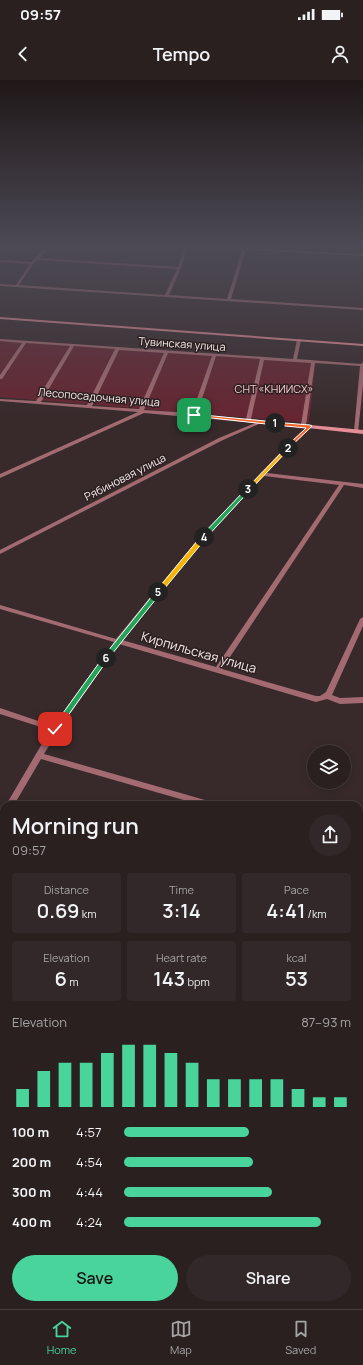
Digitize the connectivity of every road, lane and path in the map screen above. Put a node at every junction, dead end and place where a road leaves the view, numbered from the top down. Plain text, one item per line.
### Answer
1 (279, 303) edge
2 (363, 309) edge
3 (0, 318) edge
4 (0, 340) edge
5 (299, 340) junction
6 (25, 342) junction
7 (363, 344) edge
8 (73, 345) junction
9 (117, 349) junction
10 (166, 352) junction
11 (214, 355) junction
12 (262, 358) junction
13 (295, 360) junction
14 (313, 361) junction
15 (362, 364) edge
16 (0, 378) edge
17 (0, 400) edge
18 (7, 400) junction
19 (38, 402) junction
20 (0, 407) edge
21 (89, 407) junction
22 (142, 411) junction
23 (194, 415) junction
24 (248, 421) junction
25 (261, 422) junction
26 (306, 426) junction
27 (356, 431) junction
28 (363, 432) edge
29 (264, 474) junction
30 (0, 476) edge
31 (342, 484) junction
32 (363, 486) edge
33 (0, 552) edge
34 (0, 607) edge
35 (363, 619) edge
36 (118, 641) junction
37 (218, 670) junction
38 (324, 697) junction
39 (363, 700) edge
40 (0, 711) edge
41 (55, 729) junction
42 (40, 756) junction
43 (12, 801) edge
44 (198, 801) edge

1 - 2 street
3 - 5 street
4 - 6 street, Тувинская улица
5 - 7 street
5 - 13 street
6 - 8 street, Тувинская улица
6 - 16 street
8 - 9 street, Тувинская улица
8 - 19 street
9 - 10 street, Тувинская улица
9 - 21 street
10 - 11 street, Тувинская улица
10 - 22 street
11 - 12 street, Тувинская улица
11 - 23 street
12 - 13 street, Тувинская улица
12 - 24 street
13 - 14 street, Тувинская улица
14 - 15 street, Тувинская улица
14 - 26 street
15 - 27 street
17 - 18 street, Лесопосадочная улица
18 - 19 street, Лесопосадочная улица
18 - 20 street
19 - 21 street, Лесопосадочная улица
21 - 22 street, Лесопосадочная улица
22 - 23 street, Лесопосадочная улица
22 - 30 street
23 - 24 street, Лесопосадочная улица
24 - 25 street, Лесопосадочная улица
25 - 26 street, Лесопосадочная улица
25 - 33 street, Рябиновая улица
26 - 27 street, Лесопосадочная улица
26 - 29 street
27 - 28 street, Лесопосадочная улица
29 - 31 street
29 - 36 street
31 - 32 street
31 - 37 street
34 - 36 street, Кирпильская улица
35 - 38 street
36 - 37 street, Кирпильская улица
36 - 41 street
37 - 38 street, Кирпильская улица
38 - 39 street, Кирпильская улица
40 - 41 street
41 - 42 street
42 - 43 street
42 - 44 street

